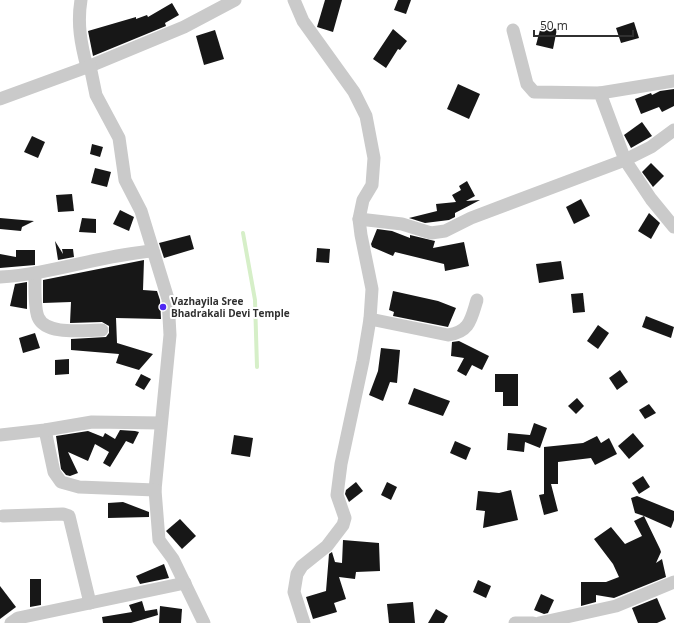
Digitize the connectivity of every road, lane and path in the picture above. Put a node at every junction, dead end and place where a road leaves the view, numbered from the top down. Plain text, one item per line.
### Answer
1 (81, 0) edge
2 (235, 0) edge
3 (294, 0) edge
4 (513, 30) dead end
5 (88, 67) junction
6 (674, 82) edge
7 (600, 93) junction
8 (0, 99) edge
9 (674, 130) edge
10 (625, 160) junction
11 (359, 218) junction
12 (674, 227) edge
13 (153, 251) junction
14 (35, 273) junction
15 (0, 277) edge
16 (477, 300) dead end
17 (370, 319) junction
18 (102, 330) dead end
19 (161, 423) junction
20 (45, 430) junction
21 (0, 435) edge
22 (155, 490) junction
23 (3, 516) dead end
24 (674, 582) edge
25 (185, 583) junction
26 (90, 603) junction
27 (11, 623) edge
28 (204, 623) edge
29 (304, 623) edge
30 (515, 623) edge
31 (533, 623) edge
32 (539, 623) edge

1 - 5 street
2 - 5 street
3 - 11 street
4 - 7 street
5 - 8 street
5 - 13 street
6 - 7 street
7 - 10 street
9 - 10 street
10 - 11 street
10 - 12 street
11 - 17 street
13 - 14 street
13 - 19 street
14 - 15 street
14 - 18 street
16 - 17 street
17 - 29 street
19 - 20 street
19 - 22 street
20 - 21 street
20 - 22 street
22 - 25 street
23 - 26 street
24 - 32 street
25 - 26 street
25 - 28 street
26 - 27 street
30 - 31 street

